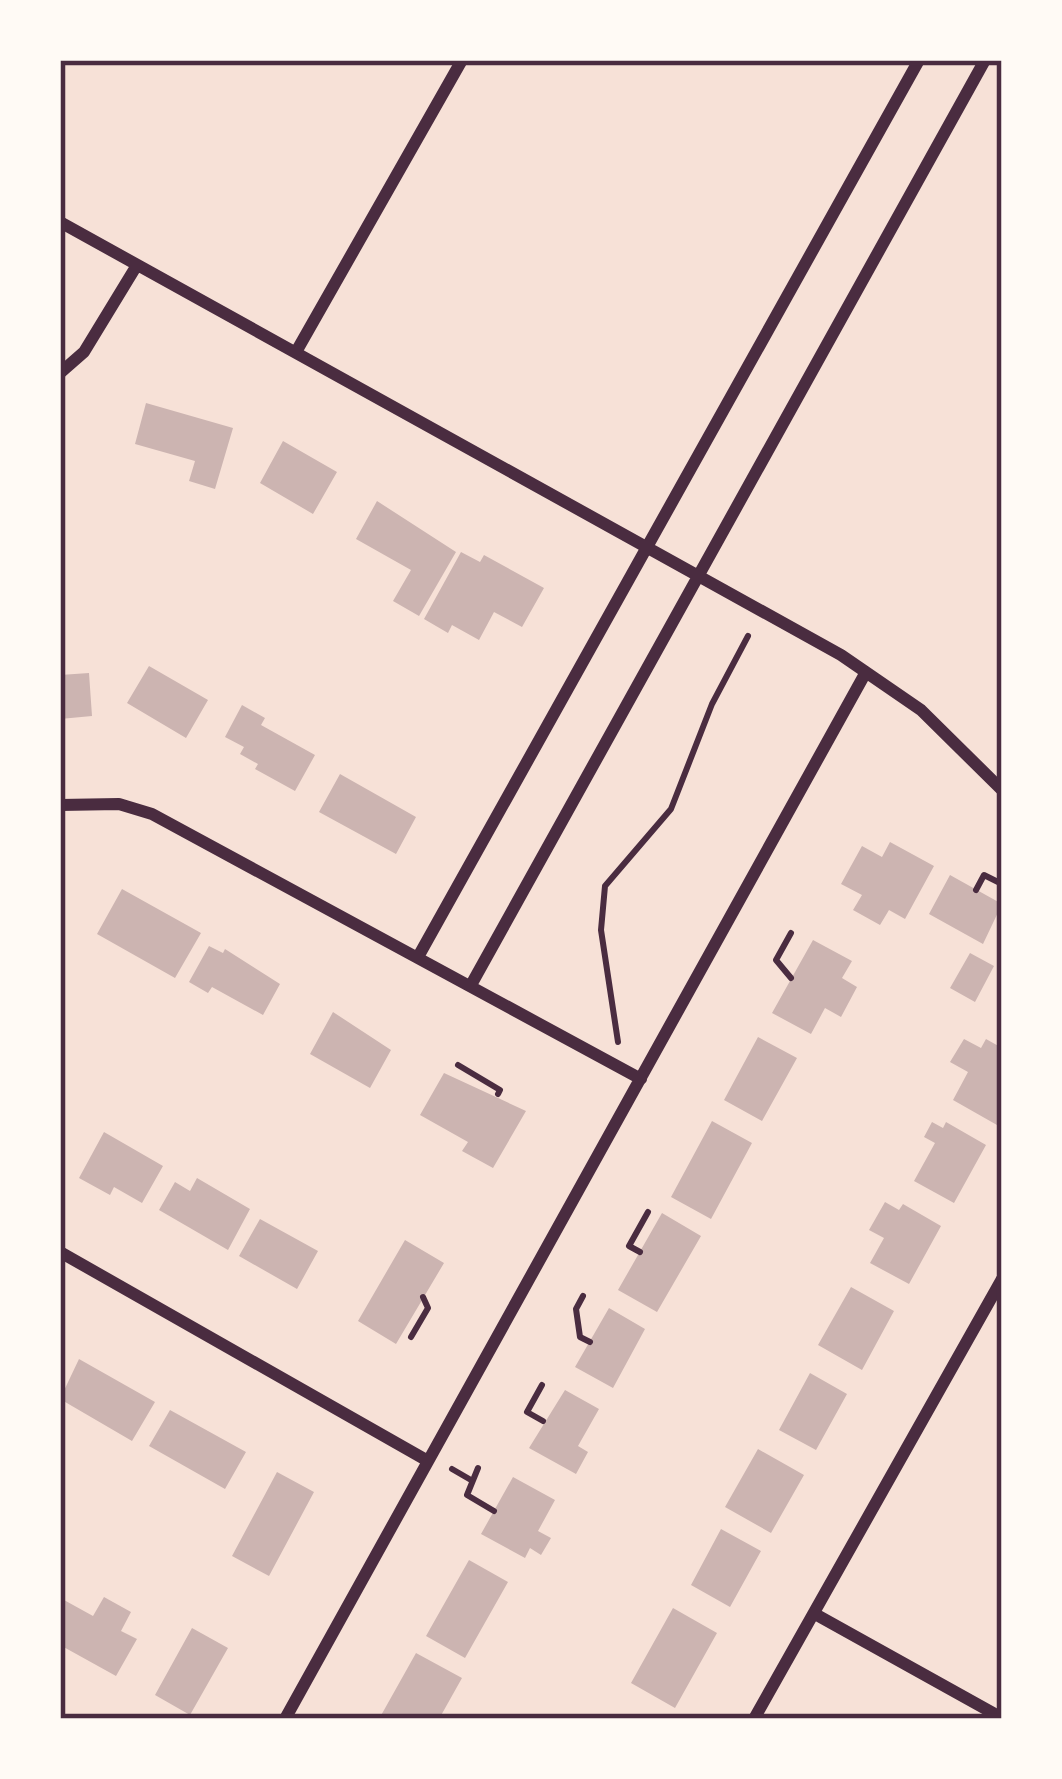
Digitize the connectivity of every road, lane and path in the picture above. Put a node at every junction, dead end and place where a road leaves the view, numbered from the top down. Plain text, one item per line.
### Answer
1 (462, 60) edge
2 (919, 60) edge
3 (986, 60) edge
4 (60, 222) edge
5 (137, 265) junction
6 (296, 352) junction
7 (60, 373) edge
8 (647, 548) junction
9 (697, 575) junction
10 (748, 636) dead end
11 (866, 672) junction
12 (1002, 790) edge
13 (60, 806) edge
14 (1002, 884) edge
15 (976, 890) dead end
16 (791, 933) dead end
17 (418, 956) junction
18 (791, 978) dead end
19 (471, 985) junction
20 (619, 1045) dead end
21 (458, 1066) dead end
22 (641, 1079) junction
23 (498, 1094) dead end
24 (648, 1212) dead end
25 (60, 1252) edge
26 (640, 1252) dead end
27 (1002, 1279) edge
28 (583, 1296) dead end
29 (423, 1297) dead end
30 (411, 1337) dead end
31 (590, 1342) dead end
32 (542, 1384) dead end
33 (543, 1421) dead end
34 (428, 1461) junction
35 (478, 1468) dead end
36 (452, 1469) dead end
37 (471, 1480) junction
38 (494, 1511) dead end
39 (815, 1614) junction
40 (1002, 1718) edge
41 (285, 1719) edge
42 (754, 1719) edge

1 - 6 street
2 - 8 street
3 - 9 street
4 - 5 street
5 - 6 street
5 - 7 street
6 - 8 street
8 - 9 street
8 - 17 street
9 - 11 street
9 - 19 street
10 - 20 path
11 - 12 street
11 - 22 street
13 - 17 street
14 - 15 path
16 - 18 path
17 - 19 street
19 - 22 street
21 - 23 path
22 - 34 street
24 - 26 path
25 - 34 street
27 - 39 street
28 - 31 path
29 - 30 path
32 - 33 path
34 - 41 street
35 - 37 path
36 - 37 path
37 - 38 path
39 - 40 street
39 - 42 street

